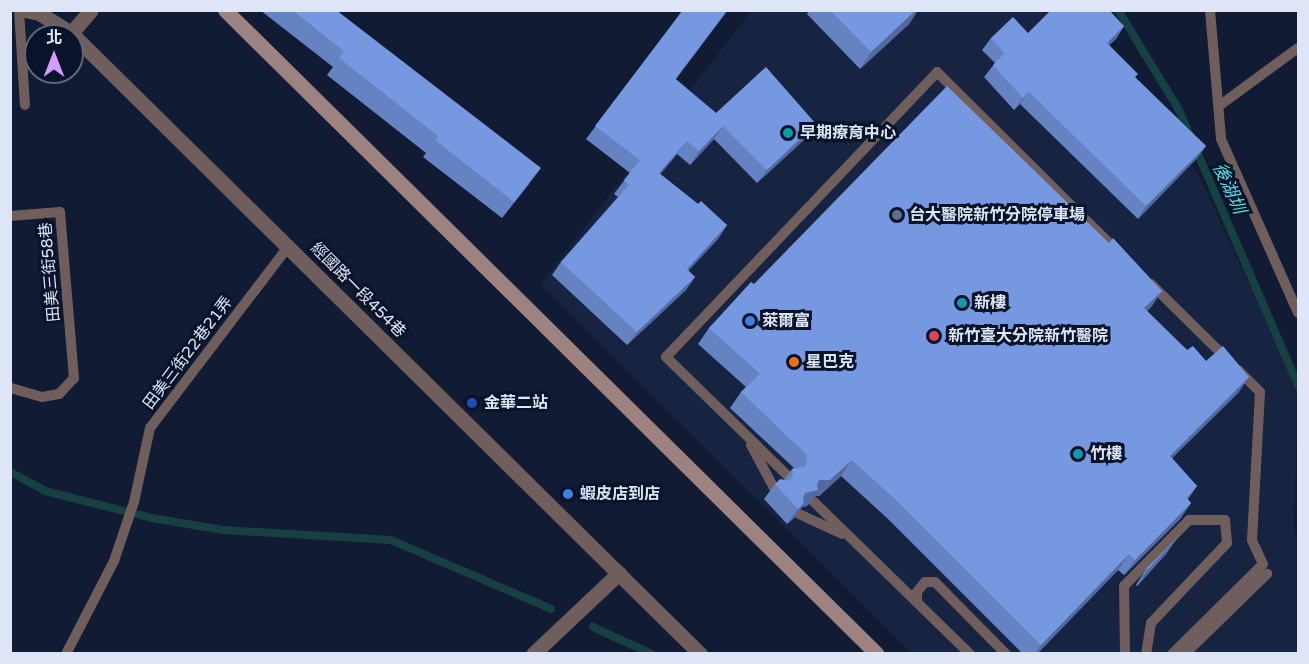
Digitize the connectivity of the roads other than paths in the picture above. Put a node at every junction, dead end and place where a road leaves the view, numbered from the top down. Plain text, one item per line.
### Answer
1 (19, 10) edge
2 (25, 10) edge
3 (91, 10) edge
4 (225, 10) edge
5 (1210, 10) edge
6 (57, 24) edge
7 (79, 24) edge
8 (84, 46) edge
9 (1299, 48) edge
10 (25, 105) dead end
11 (1219, 106) junction
12 (10, 216) edge
13 (288, 247) junction
14 (1126, 259) edge
15 (1143, 276) edge
16 (1299, 313) edge
17 (10, 388) edge
18 (747, 437) junction
19 (789, 477) edge
20 (774, 490) dead end
21 (813, 501) edge
22 (799, 514) edge
23 (851, 538) junction
24 (620, 573) junction
25 (1267, 574) dead end
26 (917, 602) junction
27 (66, 654) edge
28 (533, 654) edge
29 (700, 654) edge
30 (877, 654) edge
31 (970, 654) edge
32 (1006, 654) edge
33 (1125, 654) edge
34 (1146, 654) edge
35 (1172, 654) edge
36 (1185, 654) edge

1 - 10 lane
2 - 6 street, 經國路一段454巷
3 - 7 street
4 - 30 street
5 - 11 lane
8 - 13 street, 經國路一段454巷
9 - 11 lane
11 - 16 lane
12 - 17 lane, 田美三街58巷
13 - 24 street, 經國路一段454巷
13 - 27 lane, 田美三街22巷21弄
14 - 18 lane
15 - 35 lane
18 - 19 lane
18 - 20 lane
21 - 23 lane
22 - 23 lane
23 - 26 lane
24 - 28 street
24 - 29 street, 經國路一段454巷
25 - 36 lane
26 - 31 lane
26 - 32 lane
33 - 34 lane

